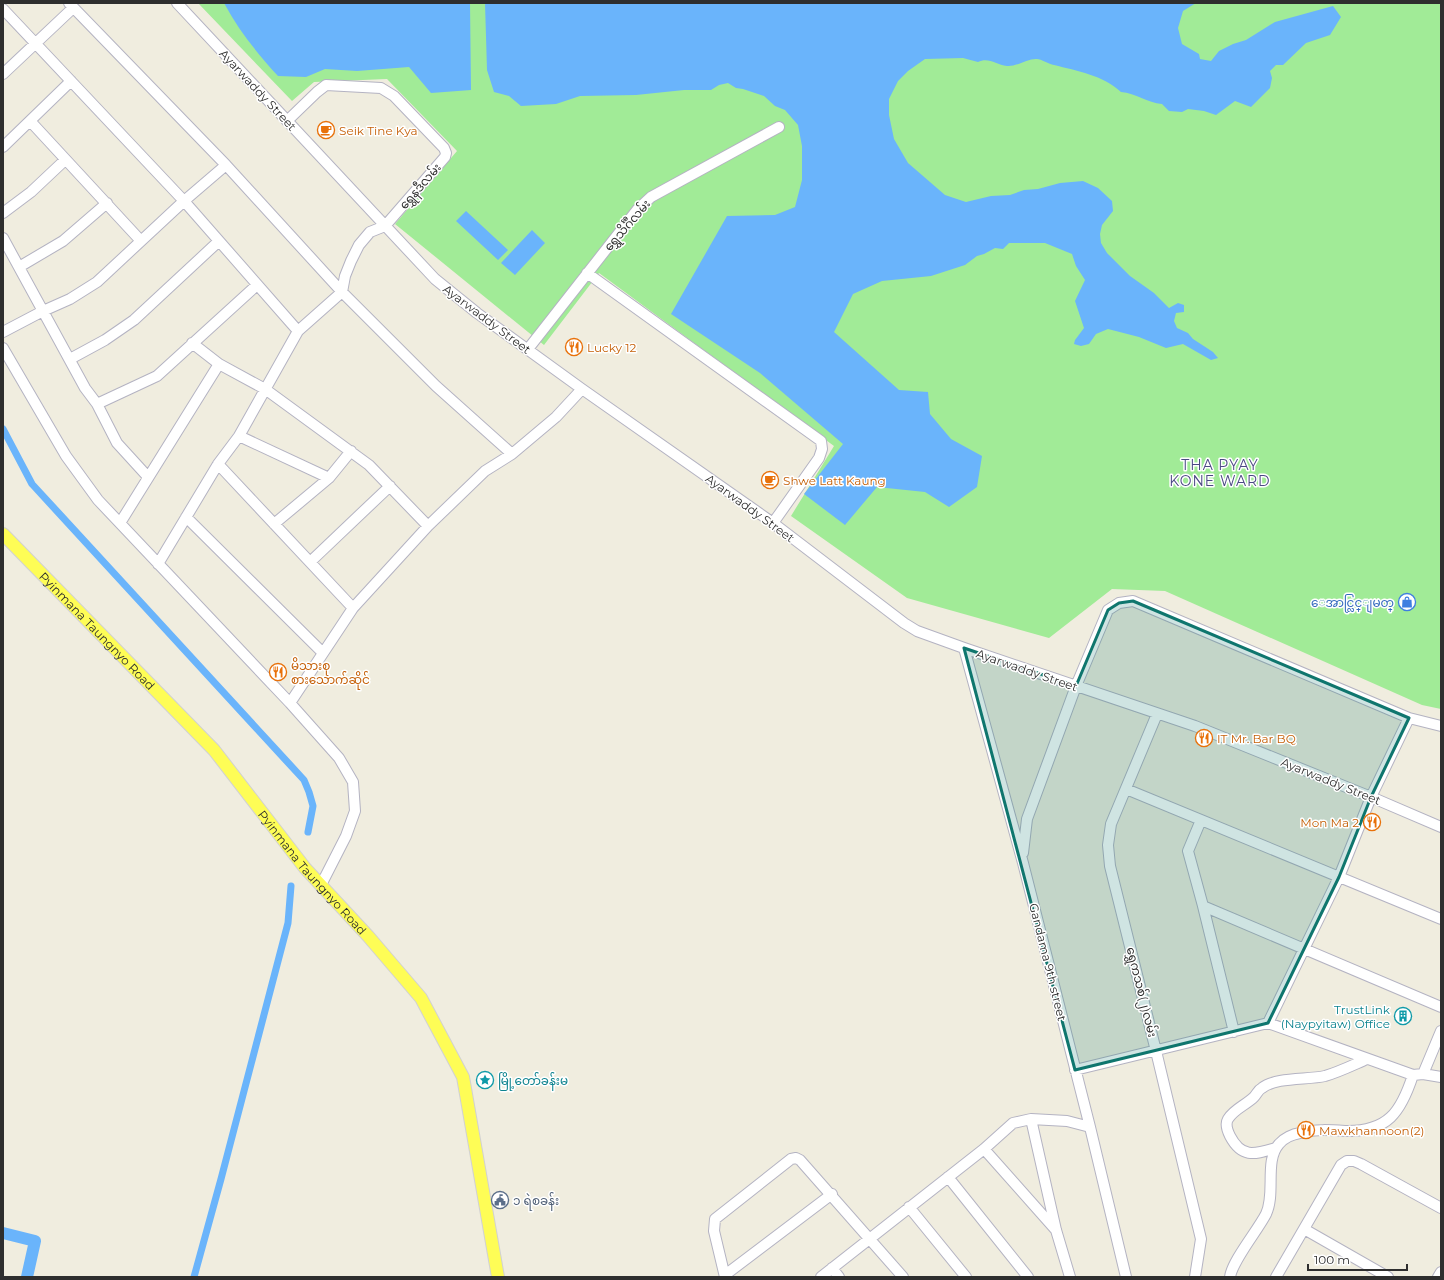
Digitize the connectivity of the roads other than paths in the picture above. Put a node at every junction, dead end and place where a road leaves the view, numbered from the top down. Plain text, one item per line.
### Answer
1 (177, 3) edge
2 (71, 6) edge
3 (3, 9) edge
4 (36, 44) junction
5 (3, 74) edge
6 (71, 81) junction
7 (31, 122) junction
8 (287, 122) junction
9 (779, 127) dead end
10 (3, 147) edge
11 (65, 160) junction
12 (226, 165) junction
13 (184, 201) junction
14 (107, 203) junction
15 (3, 214) edge
16 (385, 226) junction
17 (3, 238) edge
18 (141, 241) junction
19 (219, 241) junction
20 (19, 267) junction
21 (587, 273) junction
22 (257, 285) junction
23 (342, 292) junction
24 (43, 311) junction
25 (298, 331) junction
26 (3, 332) edge
27 (192, 343) junction
28 (3, 348) edge
29 (528, 349) junction
30 (70, 359) junction
31 (220, 364) junction
32 (265, 389) junction
33 (582, 389) junction
34 (97, 404) junction
35 (239, 436) junction
36 (351, 451) junction
37 (512, 454) junction
38 (218, 464) junction
39 (148, 477) junction
40 (330, 478) junction
41 (390, 486) junction
42 (186, 517) junction
43 (120, 523) junction
44 (773, 523) junction
45 (274, 524) junction
46 (428, 526) junction
47 (3, 534) edge
48 (310, 562) junction
49 (158, 564) junction
50 (353, 608) junction
51 (964, 648) junction
52 (323, 653) junction
53 (1076, 686) junction
54 (290, 703) junction
55 (1157, 714) junction
56 (1409, 718) junction
57 (1441, 726) edge
58 (1126, 789) junction
59 (1371, 797) junction
60 (1201, 820) junction
61 (1441, 827) edge
62 (1023, 863) junction
63 (1339, 877) junction
64 (322, 885) junction
65 (1203, 906) junction
66 (1441, 919) edge
67 (1304, 948) junction
68 (1441, 1007) edge
69 (1268, 1024) junction
70 (1441, 1031) edge
71 (1234, 1032) junction
72 (1156, 1051) junction
73 (1367, 1059) junction
74 (1075, 1070) junction
75 (1418, 1075) junction
76 (1441, 1077) edge
77 (1031, 1119) junction
78 (1090, 1127) junction
79 (1276, 1148) junction
80 (984, 1149) junction
81 (948, 1177) junction
82 (832, 1194) junction
83 (909, 1207) junction
84 (1441, 1208) edge
85 (1304, 1229) junction
86 (1056, 1230) junction
87 (871, 1239) junction
88 (832, 1268) junction
89 (1441, 1272) edge
90 (725, 1276) edge
91 (498, 1277) edge
92 (821, 1277) edge
93 (840, 1277) edge
94 (903, 1277) edge
95 (966, 1277) edge
96 (1028, 1277) edge
97 (1070, 1277) edge
98 (1126, 1277) edge
99 (1194, 1277) edge
100 (1230, 1277) edge
101 (1276, 1277) edge
102 (1388, 1277) edge
103 (1438, 1277) edge

1 - 8 street, Ayarwaddy Street
2 - 4 street
2 - 12 street
3 - 4 street
4 - 5 street
4 - 6 street
6 - 7 street
6 - 13 street
7 - 10 street
7 - 11 street
8 - 16 street, Ayarwaddy Street
8 - 16 street, ရွှေနဒီလမ်း
9 - 21 street, ရွှေသိင်္ဂီလမ်း
11 - 14 street
11 - 15 street
12 - 13 street
12 - 23 street
13 - 18 street
13 - 19 street
14 - 18 street
14 - 20 street
16 - 23 street
16 - 29 street, Ayarwaddy Street
17 - 20 street
18 - 24 street
19 - 22 street
19 - 30 street
20 - 24 street
21 - 29 street, ရွှေသိင်္ဂီလမ်း
21 - 44 street
22 - 25 street
22 - 27 street
23 - 25 street
23 - 37 street
24 - 26 street
24 - 30 street
25 - 32 street
27 - 31 street
27 - 34 street
28 - 43 street
29 - 33 street, Ayarwaddy Street
30 - 34 street
31 - 32 street
31 - 39 street
32 - 35 street
32 - 36 street
33 - 37 street
33 - 44 street, Ayarwaddy Street
34 - 39 street
35 - 38 street
35 - 40 street
36 - 40 street
36 - 41 street
37 - 46 street
38 - 42 street
38 - 45 street
39 - 43 street
40 - 45 street
41 - 46 street
41 - 48 street
42 - 49 street
42 - 52 street
43 - 49 street
44 - 51 street, Ayarwaddy Street
45 - 48 street
46 - 50 street
47 - 64 main road, Pyinmana Taungnyo Road
48 - 50 street
49 - 54 street
50 - 52 street
51 - 53 street, Ayarwaddy Street
51 - 62 street, Gandama 9th street
52 - 54 street
53 - 55 street, Ayarwaddy Street
53 - 56 street
53 - 62 street
54 - 64 street
55 - 58 street, ရွှေကသစ်(၂)လမ်း
55 - 59 street, Ayarwaddy Street
56 - 57 street
56 - 59 street
58 - 60 street
58 - 72 street, ရွှေကသစ်(၂)လမ်း
59 - 61 street, Ayarwaddy Street
59 - 63 street
60 - 63 street
60 - 65 street
62 - 74 street, Gandama 9th street
63 - 66 street
63 - 67 street
64 - 91 main road, Pyinmana Taungnyo Road
65 - 67 street
65 - 71 street
67 - 68 street
67 - 69 street
69 - 71 street
69 - 73 street
70 - 75 street
71 - 72 street
72 - 74 street
72 - 99 street, ရွှေကသစ်(၂)လမ်း
73 - 75 street
73 - 79 street
74 - 78 street, Gandama 9th street
75 - 76 street
75 - 79 street
77 - 78 street
77 - 80 street
77 - 86 street
78 - 98 street, Gandama 9th street
79 - 100 street
80 - 81 street
80 - 86 street
81 - 83 street
81 - 96 street
82 - 87 street
82 - 90 street
82 - 90 street
83 - 87 street
83 - 95 street
84 - 85 street
85 - 101 street
85 - 102 street
86 - 97 street
87 - 88 street
87 - 94 street
88 - 92 street
88 - 93 street
89 - 103 street

